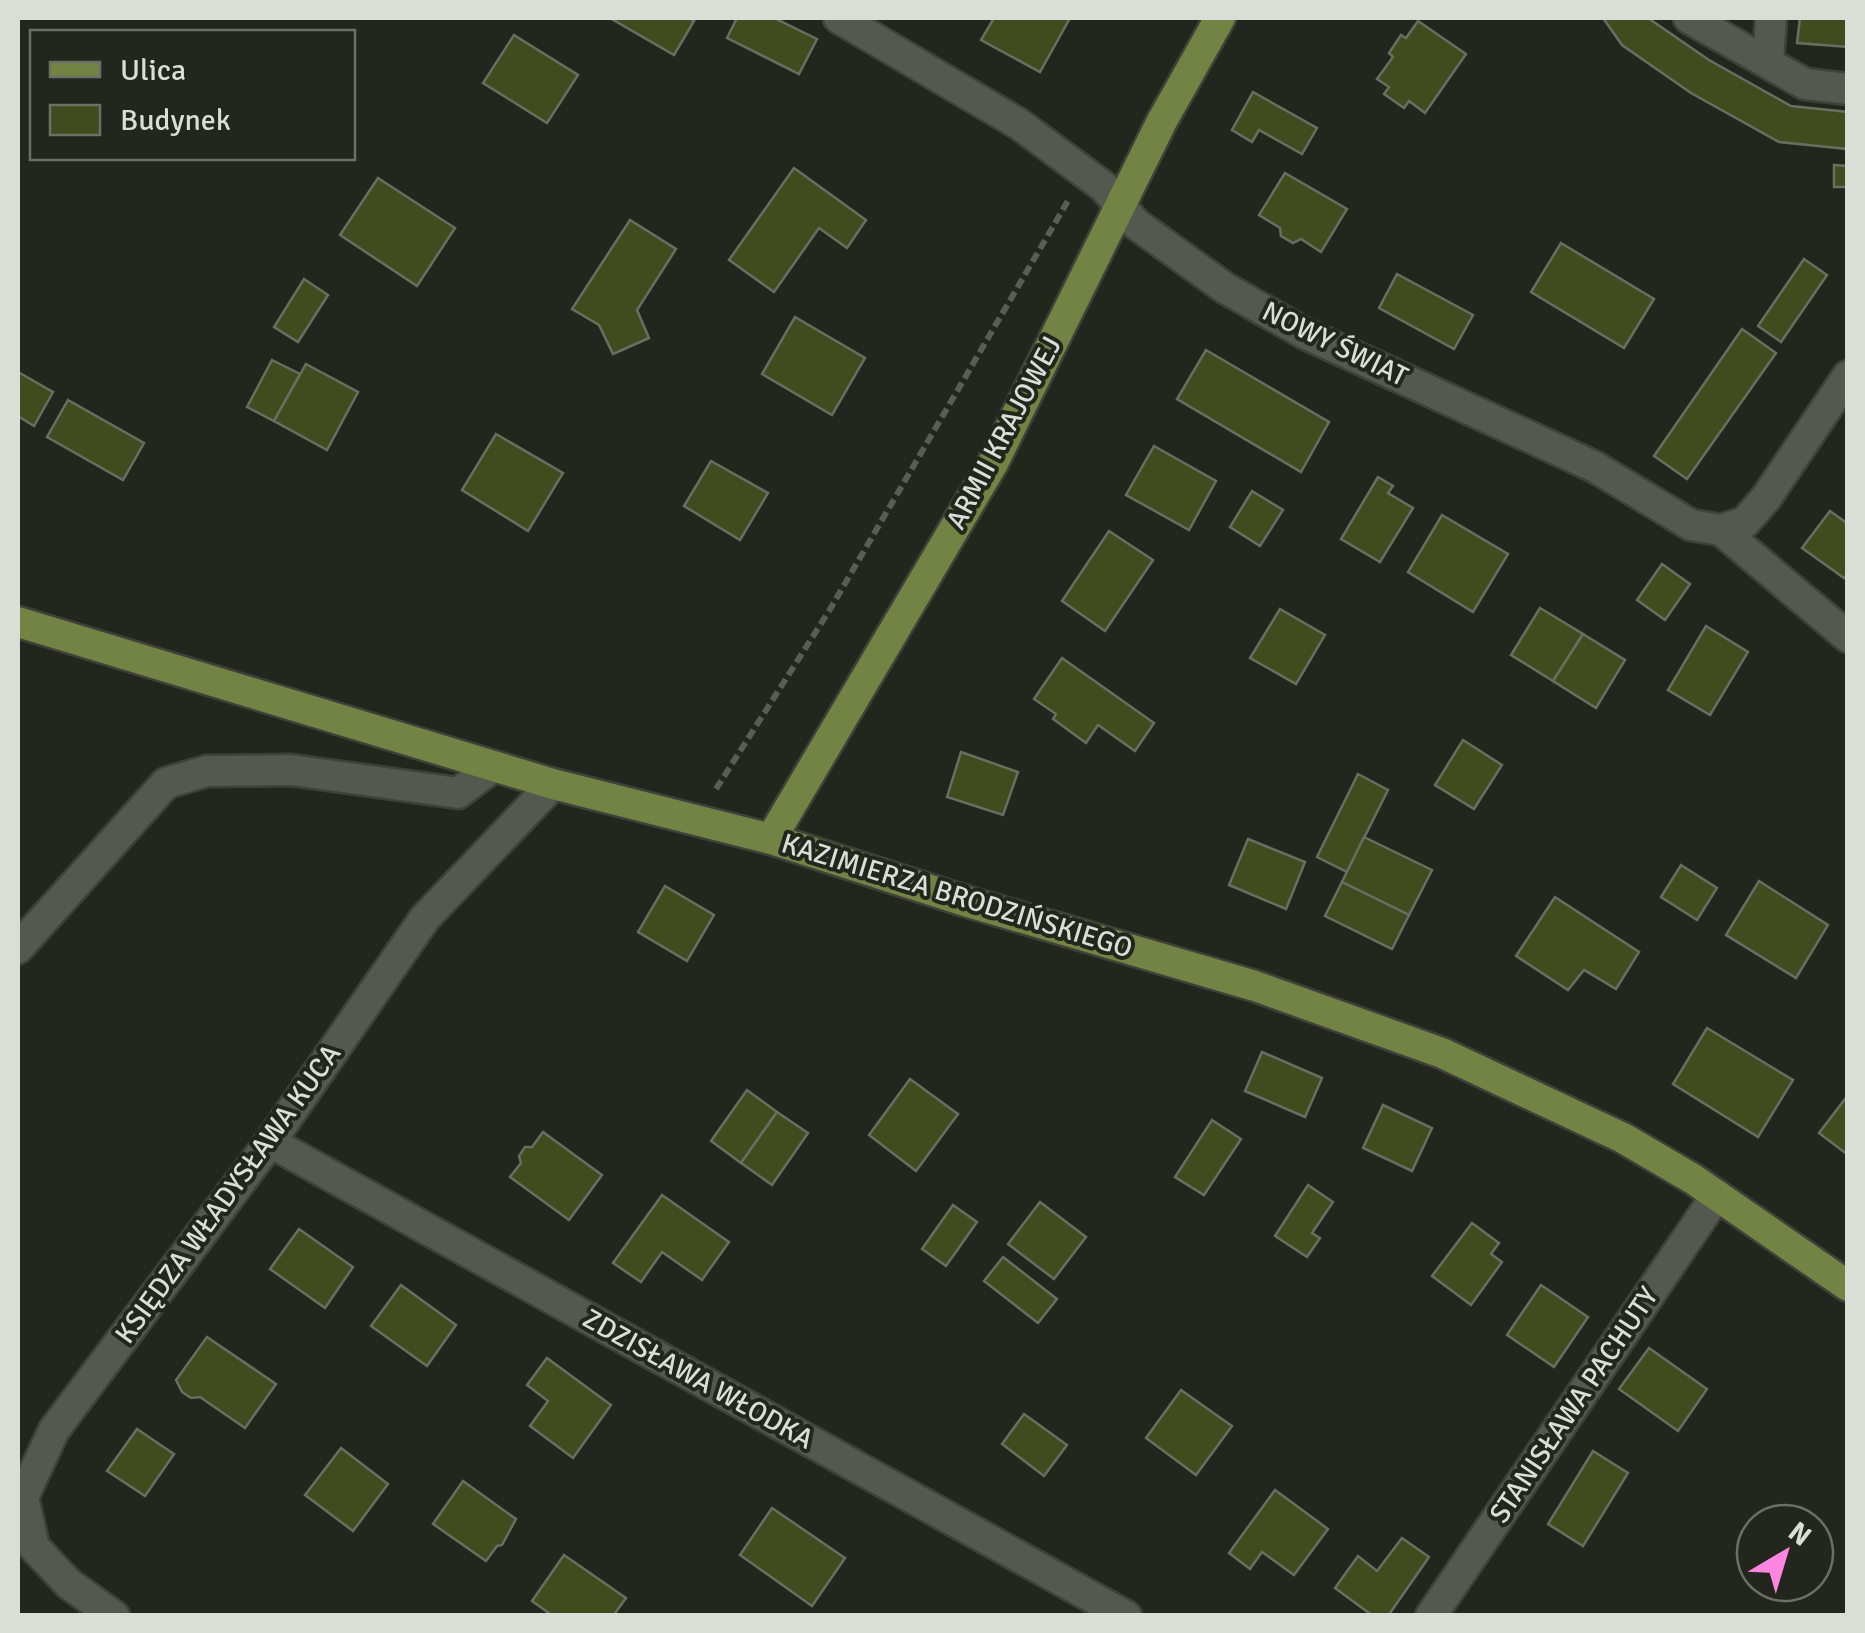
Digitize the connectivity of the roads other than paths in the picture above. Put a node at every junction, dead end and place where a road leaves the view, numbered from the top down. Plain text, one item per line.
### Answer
1 (840, 18) edge
2 (1220, 18) edge
3 (1689, 18) edge
4 (1771, 18) edge
5 (1768, 62) junction
6 (1848, 89) edge
7 (1122, 207) junction
8 (1848, 376) edge
9 (1721, 530) junction
10 (18, 622) edge
11 (1848, 637) edge
12 (494, 766) junction
13 (554, 784) junction
14 (770, 839) junction
15 (18, 948) edge
16 (270, 1142) junction
17 (1717, 1195) junction
18 (1848, 1286) edge
19 (114, 1616) edge
20 (1126, 1616) edge
21 (1432, 1616) edge

1 - 7 street, NOWY ŚWIAT
2 - 7 main road, ARMII KRAJOWEJ
3 - 5 street
4 - 5 street
5 - 6 street
7 - 9 street, NOWY ŚWIAT
7 - 14 main road, ARMII KRAJOWEJ
8 - 9 street
9 - 11 street, NOWY ŚWIAT
10 - 12 main road, KAZIMIERZA BRODZIŃSKIEGO
12 - 13 main road, KAZIMIERZA BRODZIŃSKIEGO
12 - 15 street
13 - 14 main road, KAZIMIERZA BRODZIŃSKIEGO
13 - 16 street, KSIĘDZA WŁADYSŁAWA KUCA
14 - 17 main road, KAZIMIERZA BRODZIŃSKIEGO
16 - 19 street, KSIĘDZA WŁADYSŁAWA KUCA
16 - 20 street, ZDZISŁAWA WŁODKA
17 - 18 main road, KAZIMIERZA BRODZIŃSKIEGO
17 - 21 street, STANISŁAWA PACHUTY

